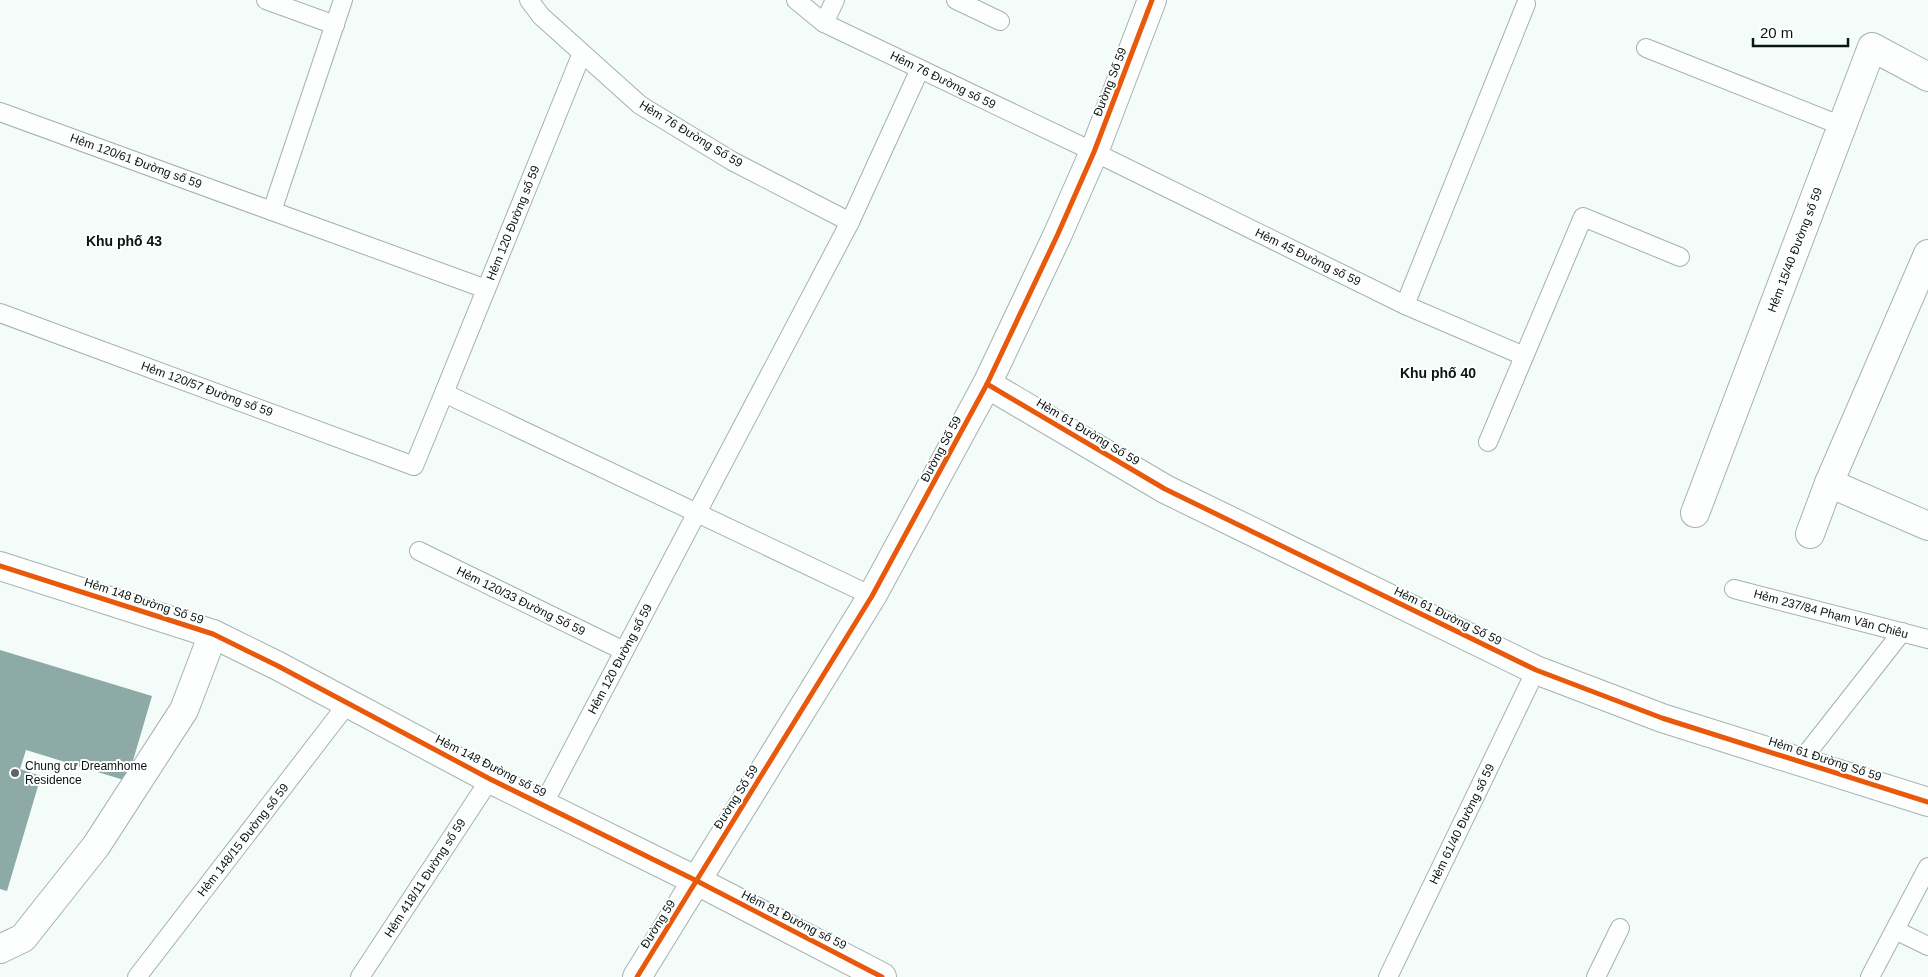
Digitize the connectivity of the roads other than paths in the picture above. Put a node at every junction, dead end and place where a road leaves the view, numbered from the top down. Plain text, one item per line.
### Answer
1 (266, 0) edge
2 (343, 0) edge
3 (529, 0) edge
4 (796, 0) edge
5 (835, 0) edge
6 (956, 0) edge
7 (1152, 0) edge
8 (1526, 4) dead end
9 (1000, 21) dead end
10 (824, 23) junction
11 (335, 25) junction
12 (1646, 48) dead end
13 (582, 54) junction
14 (920, 69) junction
15 (1928, 77) edge
16 (0, 112) edge
17 (1842, 126) junction
18 (1094, 152) junction
19 (272, 211) junction
20 (850, 222) junction
21 (1928, 254) edge
22 (1680, 257) dead end
23 (486, 289) junction
24 (1405, 305) junction
25 (0, 313) edge
26 (1524, 356) junction
27 (987, 384) junction
28 (444, 393) junction
29 (1488, 442) dead end
30 (414, 466) joint
31 (1830, 483) junction
32 (696, 513) junction
33 (1696, 513) dead end
34 (1928, 526) edge
35 (1810, 534) dead end
36 (418, 551) dead end
37 (0, 566) edge
38 (1734, 589) dead end
39 (872, 596) junction
40 (1902, 632) junction
41 (213, 634) junction
42 (1928, 639) edge
43 (624, 651) junction
44 (278, 666) joint
45 (1536, 670) junction
46 (348, 703) junction
47 (1800, 762) junction
48 (490, 779) junction
49 (1928, 802) edge
50 (543, 805) junction
51 (1928, 867) edge
52 (697, 881) junction
53 (1620, 928) dead end
54 (1895, 930) junction
55 (1928, 946) edge
56 (0, 949) edge
57 (137, 977) edge
58 (360, 977) edge
59 (637, 977) edge
60 (882, 977) edge
61 (1388, 977) edge
62 (1596, 977) edge
63 (1870, 977) edge

1 - 11 lane
2 - 11 lane
3 - 13 lane, Hẻm 76 Đường Số 59
4 - 10 lane, Hẻm 76 Đường số 59
5 - 10 lane
6 - 9 lane
7 - 18 street, Đường Số 59
8 - 24 lane
10 - 14 lane, Hẻm 76 Đường số 59
11 - 19 lane
12 - 17 lane
13 - 20 lane, Hẻm 76 Đường Số 59
13 - 23 lane, Hẻm 120 Đường số 59
14 - 18 lane, Hẻm 76 Đường số 59
14 - 20 lane, Hẻm 76 Đường Số 59
15 - 17 street, Hẻm 15/40 Đường số 59
16 - 19 lane, Hẻm 120/61 Đường số 59
17 - 33 street, Hẻm 15/40 Đường số 59
18 - 24 lane, Hẻm 45 Đường số 59
18 - 27 street, Đường Số 59
19 - 23 lane, Hẻm 120/61 Đường số 59
20 - 32 lane, Hẻm 76 Đường Số 59
21 - 31 street
22 - 26 lane
23 - 28 lane, Hẻm 120 Đường số 59
24 - 26 lane, Hẻm 45 Đường số 59
25 - 30 lane, Hẻm 120/57 Đường số 59
26 - 29 lane
27 - 39 street, Đường Số 59
27 - 45 street, Hẻm 61 Đường Số 59
28 - 30 lane, Hẻm 120 Đường số 59
28 - 32 lane
31 - 34 street
31 - 35 street
32 - 39 lane
32 - 43 lane, Hẻm 120 Đường số 59
36 - 43 lane, Hẻm 120/33 Đường Số 59
37 - 41 street, Hẻm 148 Đường Số 59
38 - 40 lane, Hẻm 237/84 Phạm Văn Chiêu
39 - 52 street, Đường Số 59
40 - 42 lane, Hẻm 237/84 Phạm Văn Chiêu
40 - 47 lane
41 - 44 street, Hẻm 148 Đường Số 59
41 - 56 street
43 - 50 lane, Hẻm 120 Đường số 59
44 - 46 street, Hẻm 148 Đường số 59
45 - 47 street, Hẻm 61 Đường Số 59
45 - 61 lane, Hẻm 61/40 Đường số 59
46 - 48 street, Hẻm 148 Đường số 59
46 - 57 lane, Hẻm 148/15 Đường số 59
47 - 49 street, Hẻm 61 Đường Số 59
48 - 50 street, Hẻm 148 Đường số 59
48 - 58 lane, Hẻm 418/11 Đường số 59
50 - 52 street, Hẻm 148 Đường số 59
51 - 54 lane
52 - 59 street, Đường 59
52 - 60 street, Hẻm 81 Đường số 59
53 - 62 lane
54 - 55 lane
54 - 63 lane

